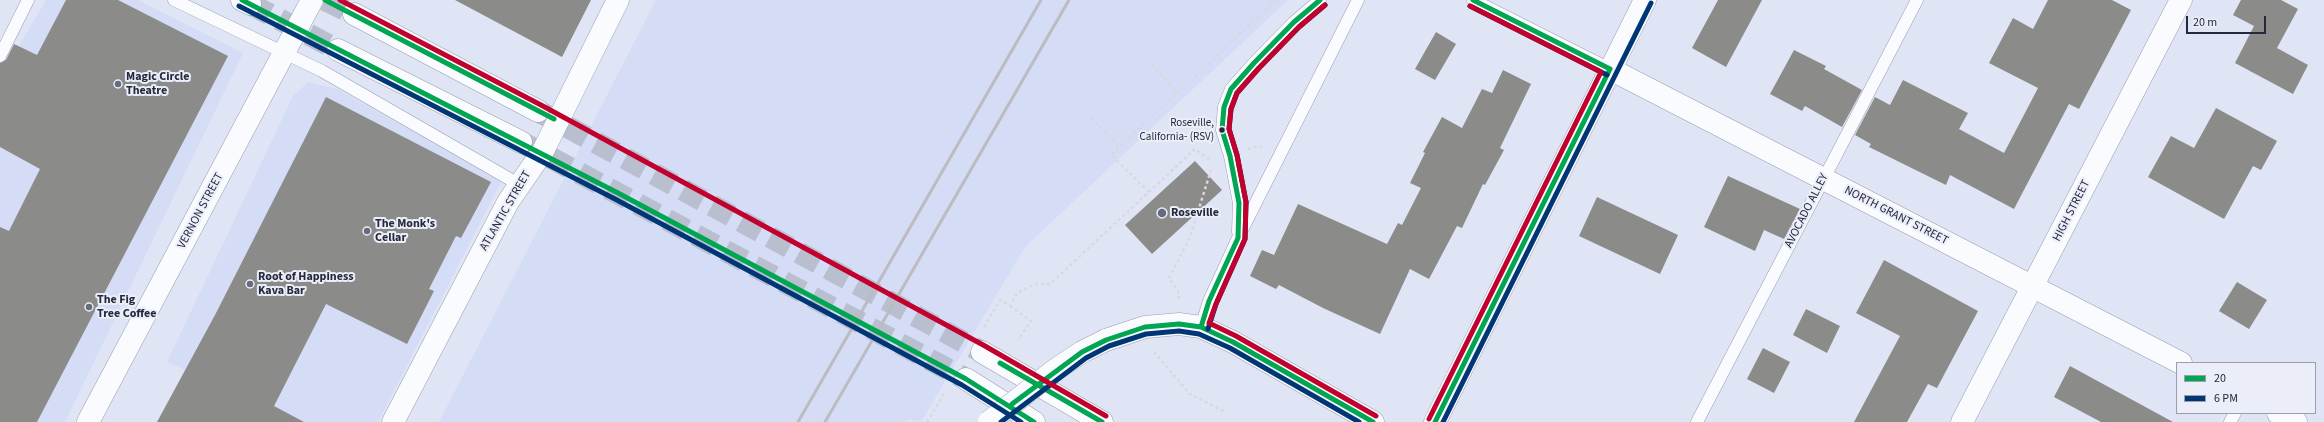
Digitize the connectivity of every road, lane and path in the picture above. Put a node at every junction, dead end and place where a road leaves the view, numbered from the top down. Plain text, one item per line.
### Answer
1 (28, 0) edge
2 (174, 0) edge
3 (312, 0) edge
4 (618, 0) edge
5 (1276, 0) edge
6 (1320, 0) edge
7 (1358, 0) edge
8 (1473, 0) edge
9 (1645, 0) edge
10 (1917, 0) edge
11 (2181, 0) edge
12 (1491, 4) edge
13 (354, 14) tunnel mouth
14 (338, 50) tunnel mouth
15 (285, 52) junction
16 (0, 56) edge
17 (1152, 65) dead end
18 (1610, 69) junction
19 (1177, 93) junction
20 (538, 111) tunnel mouth
21 (1091, 118) dead end
22 (521, 142) tunnel mouth
23 (1120, 147) junction
24 (1280, 153) junction
25 (1230, 156) junction
26 (1824, 180) junction
27 (520, 185) junction
28 (1149, 192) junction
29 (1238, 238) junction
30 (2032, 287) junction
31 (1010, 306) junction
32 (1179, 324) junction
33 (1201, 327) junction
34 (1145, 328) junction
35 (1018, 340) dead end
36 (981, 343) joint
37 (2179, 362) edge
38 (957, 384) joint
39 (1228, 413) dead end
40 (2280, 414) edge
41 (88, 422) edge
42 (393, 422) edge
43 (927, 422) edge
44 (989, 422) edge
45 (1034, 422) edge
46 (1102, 422) edge
47 (1373, 422) edge
48 (1435, 422) edge
49 (1697, 422) edge
50 (1962, 422) edge
51 (2296, 422) edge

1 - 16 lane
2 - 15 lane
3 - 15 street, VERNON STREET
4 - 27 street, ATLANTIC STREET
5 - 19 path
6 - 25 lane
7 - 24 lane
8 - 12 lane
9 - 18 street
10 - 26 lane, AVOCADO ALLEY
11 - 30 street, HIGH STREET
12 - 18 lane
13 - 20 street
14 - 22 street
15 - 27 lane
15 - 41 street, VERNON STREET
17 - 19 path
18 - 26 street, NORTH GRANT STREET
18 - 48 street
19 - 23 path
21 - 23 path
23 - 28 path
24 - 25 path
24 - 29 lane
25 - 29 lane
26 - 30 street, NORTH GRANT STREET
26 - 49 lane, AVOCADO ALLEY
27 - 42 street, ATLANTIC STREET
28 - 31 path
28 - 32 path
29 - 33 lane
30 - 37 street, NORTH GRANT STREET
30 - 50 street, HIGH STREET
31 - 35 path
31 - 36 path
32 - 33 street
32 - 34 street
33 - 47 street
34 - 39 path
34 - 44 street, bridge
36 - 46 street
38 - 43 path
38 - 45 street
40 - 51 street

